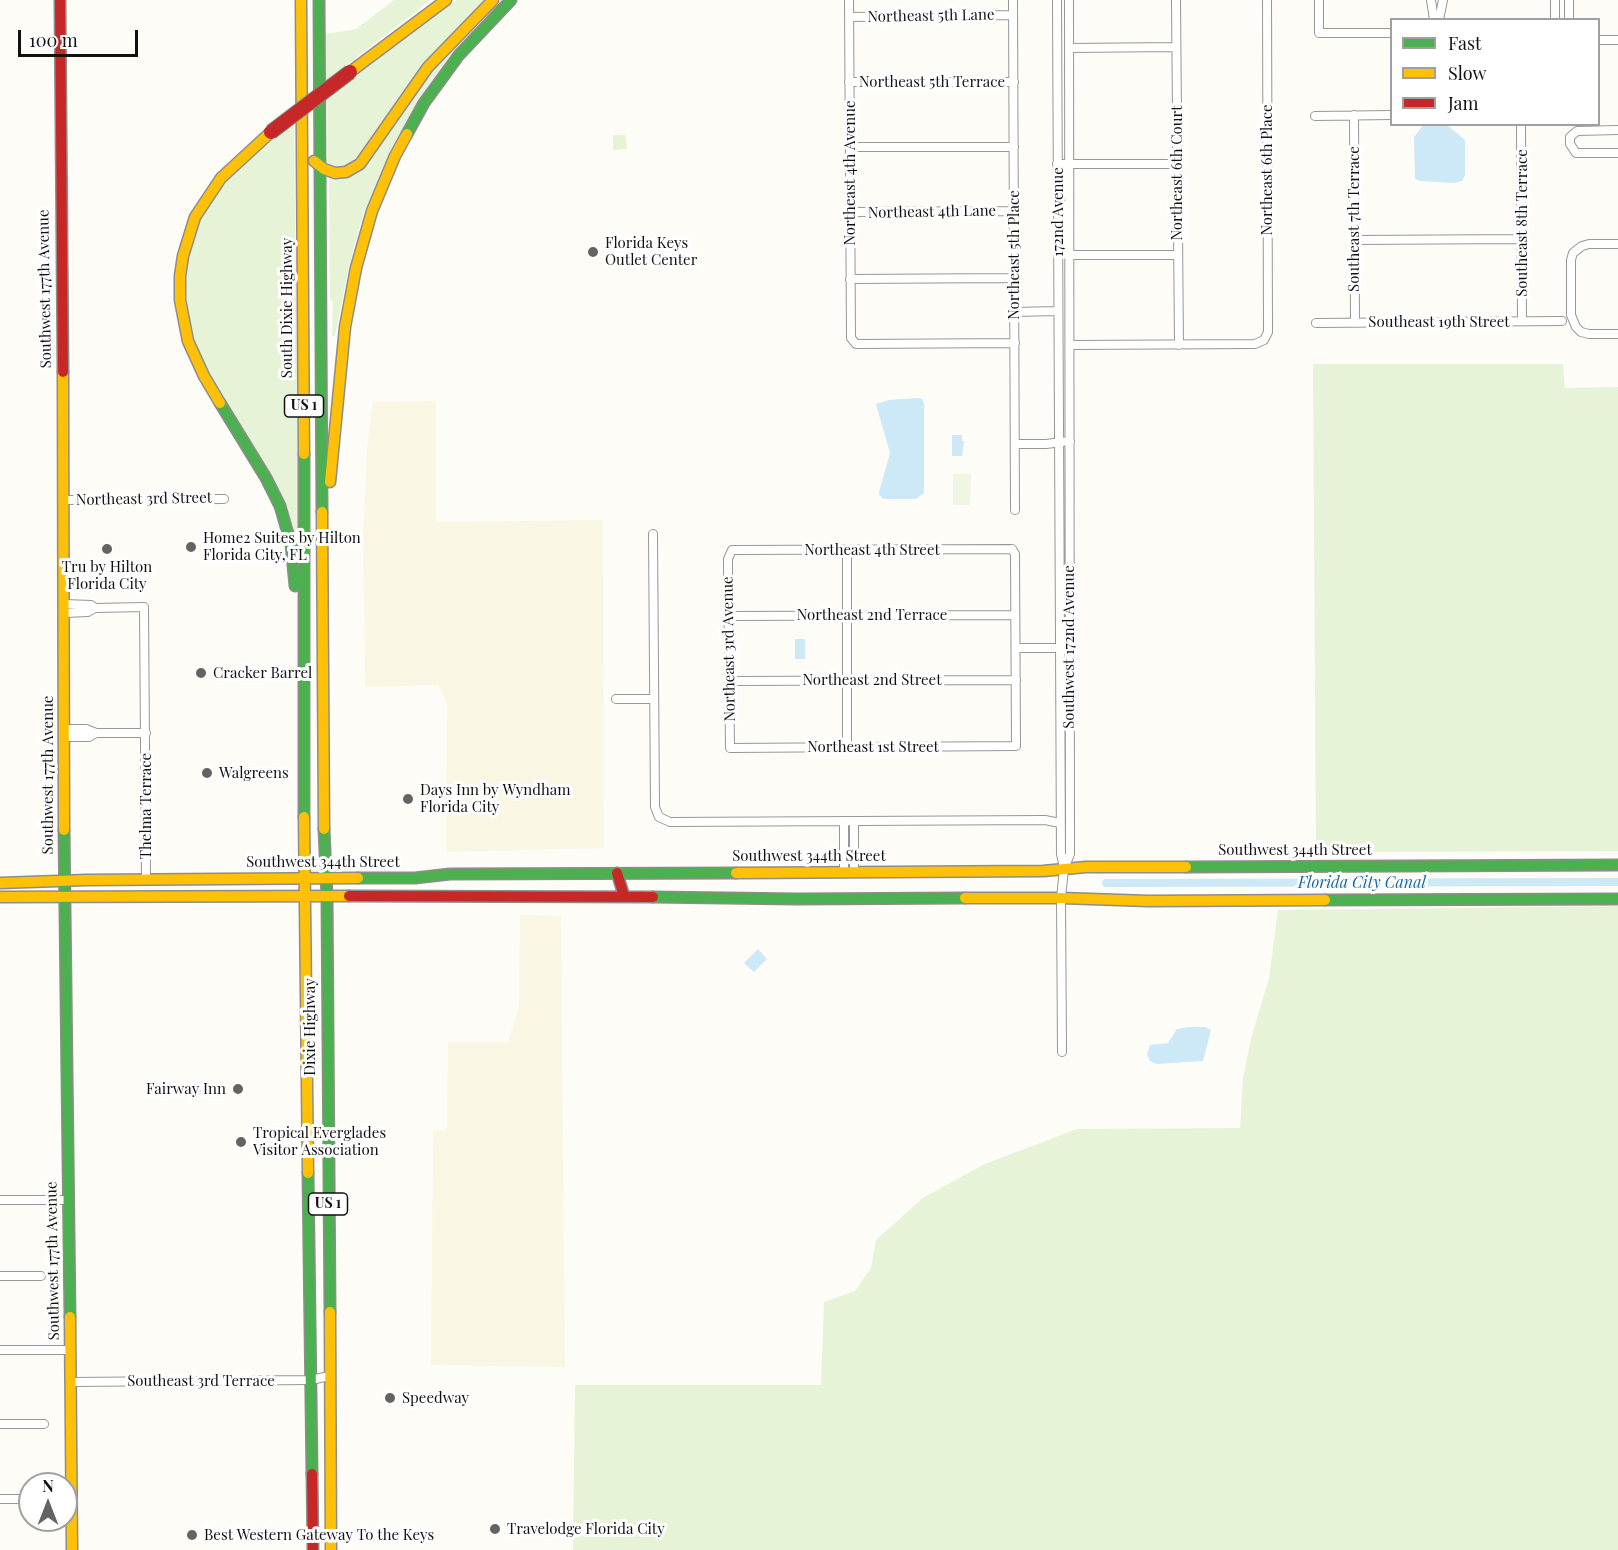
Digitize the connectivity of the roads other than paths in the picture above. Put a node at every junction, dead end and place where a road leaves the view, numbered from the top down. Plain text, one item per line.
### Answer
1 (60, 0) edge
2 (302, 0) edge
3 (319, 0) edge
4 (446, 0) edge
5 (493, 0) edge
6 (511, 0) edge
7 (849, 0) edge
8 (1013, 0) edge
9 (1057, 0) edge
10 (1069, 0) edge
11 (1176, 0) edge
12 (1267, 0) edge
13 (1319, 0) edge
14 (1431, 0) edge
15 (1443, 0) edge
16 (1555, 0) edge
17 (1569, 0) edge
18 (1013, 15) junction
19 (849, 17) junction
20 (1434, 18) edge
21 (1439, 18) edge
22 (1555, 18) edge
23 (1569, 18) edge
24 (1390, 33) edge
25 (1600, 40) edge
26 (1618, 40) edge
27 (1176, 47) junction
28 (1069, 48) junction
29 (849, 82) junction
30 (1014, 82) junction
31 (1354, 115) junction
32 (1390, 115) edge
33 (1315, 116) dead end
34 (302, 124) junction
35 (1521, 126) edge
36 (1618, 130) edge
37 (849, 147) junction
38 (1014, 147) junction
39 (1618, 153) edge
40 (1057, 164) junction
41 (1069, 164) junction
42 (1176, 164) junction
43 (320, 166) junction
44 (1014, 211) junction
45 (850, 212) junction
46 (1522, 239) junction
47 (1354, 240) junction
48 (1618, 244) edge
49 (1070, 255) junction
50 (1177, 255) junction
51 (1013, 278) junction
52 (850, 279) junction
53 (1058, 311) junction
54 (1014, 312) junction
55 (1522, 321) junction
56 (1562, 321) dead end
57 (1354, 322) junction
58 (1316, 323) dead end
59 (1618, 334) edge
60 (1015, 344) junction
61 (1070, 345) junction
62 (1179, 345) junction
63 (1070, 424) joint
64 (1059, 425) joint
65 (1070, 441) junction
66 (1059, 443) junction
67 (1015, 444) junction
68 (224, 499) dead end
69 (64, 500) junction
70 (322, 504) junction
71 (1016, 510) dead end
72 (653, 534) dead end
73 (732, 550) joint
74 (847, 550) junction
75 (64, 608) junction
76 (847, 615) junction
77 (1015, 615) junction
78 (728, 616) junction
79 (1016, 648) junction
80 (1060, 648) junction
81 (1069, 648) junction
82 (1016, 680) junction
83 (729, 681) junction
84 (847, 681) junction
85 (305, 688) junction
86 (616, 699) dead end
87 (654, 699) junction
88 (65, 733) junction
89 (146, 733) junction
90 (848, 747) junction
91 (730, 748) joint
92 (844, 821) junction
93 (854, 821) junction
94 (1060, 823) junction
95 (1618, 865) edge
96 (1064, 869) junction
97 (849, 872) junction
98 (623, 873) junction
99 (146, 879) junction
100 (304, 879) junction
101 (325, 879) junction
102 (64, 881) junction
103 (0, 883) edge
104 (624, 896) junction
105 (0, 897) edge
106 (64, 897) junction
107 (304, 897) junction
108 (327, 897) junction
109 (1061, 898) junction
110 (1618, 899) edge
111 (1062, 1052) dead end
112 (0, 1200) edge
113 (69, 1200) junction
114 (0, 1276) edge
115 (41, 1276) dead end
116 (0, 1350) edge
117 (71, 1350) junction
118 (329, 1376) junction
119 (311, 1380) junction
120 (71, 1382) junction
121 (0, 1424) edge
122 (44, 1425) dead end
123 (69, 1472) edge
124 (0, 1499) edge
125 (18, 1499) edge
126 (71, 1532) edge
127 (72, 1550) edge
128 (313, 1550) edge
129 (331, 1550) edge

1 - 69 main road, Southwest 177th Avenue
2 - 34 main road, South Dixie Highway / US 1
3 - 43 main road, US 1
4 - 85 main road, bridge
5 - 43 main road
6 - 70 main road
7 - 19 street, Northeast 4th Avenue
8 - 18 street, Northeast 5th Place
9 - 40 street, 172nd Avenue
10 - 28 street, 172nd Avenue
11 - 27 street, Northeast 6th Court
12 - 62 street, Northeast 6th Place
13 - 24 street
14 - 20 street
15 - 21 street
16 - 22 street
17 - 23 street
18 - 19 street, Northeast 5th Lane
18 - 30 street, Northeast 5th Place
19 - 29 street, Northeast 4th Avenue
25 - 26 street
27 - 28 street
27 - 42 street, Northeast 6th Court
28 - 41 street, 172nd Avenue
29 - 30 street, Northeast 5th Terrace
29 - 37 street, Northeast 4th Avenue
30 - 38 street, Northeast 5th Place
31 - 32 street
31 - 33 street
31 - 47 street, Southeast 7th Terrace
34 - 43 main road
34 - 85 main road, South Dixie Highway / US 1
35 - 46 street, Southeast 8th Terrace
36 - 39 street
37 - 38 street
37 - 45 street, Northeast 4th Avenue
38 - 44 street, Northeast 5th Place
40 - 41 street
40 - 53 street, 172nd Avenue
41 - 42 street
41 - 49 street, 172nd Avenue
42 - 50 street, Northeast 6th Court
43 - 70 main road, US 1
44 - 45 street, Northeast 4th Lane
44 - 51 street, Northeast 5th Place
45 - 52 street, Northeast 4th Avenue
46 - 47 street
46 - 55 street, Southeast 8th Terrace
47 - 57 street, Southeast 7th Terrace
48 - 59 street
49 - 50 street
49 - 61 street, 172nd Avenue
50 - 62 street, Northeast 6th Court
51 - 52 street
51 - 54 street, Northeast 5th Place
52 - 60 street, Northeast 4th Avenue
53 - 54 street
53 - 64 street, 172nd Avenue
54 - 60 street, Northeast 5th Place
55 - 56 street, Southeast 19th Street
55 - 57 street, Southeast 19th Street
57 - 58 street, Southeast 19th Street
60 - 67 street, Northeast 5th Place
61 - 62 street
61 - 63 street, 172nd Avenue
63 - 65 street, Southwest 172nd Avenue
64 - 66 street, Southwest 172nd Avenue
65 - 66 street
65 - 81 street, Southwest 172nd Avenue
66 - 67 street
66 - 80 street, Southwest 172nd Avenue
67 - 71 street, Northeast 5th Place
68 - 69 street, Northeast 3rd Street
69 - 75 main road, Southwest 177th Avenue
70 - 101 main road, Dixie Highway / US 1
72 - 87 street
73 - 74 street, Northeast 4th Street
73 - 78 street, Northeast 3rd Avenue
74 - 76 street
74 - 77 street, Northeast 4th Street
75 - 88 main road, Southwest 177th Avenue
75 - 89 street, Thelma Terrace
76 - 77 street, Northeast 2nd Terrace
76 - 78 street, Northeast 2nd Terrace
76 - 84 street
77 - 79 street
78 - 83 street, Northeast 3rd Avenue
79 - 80 street
79 - 82 street
80 - 81 street
80 - 94 street, Southwest 172nd Avenue
81 - 96 street, Southwest 172nd Avenue
82 - 84 street, Northeast 2nd Street
82 - 90 street, Northeast 1st Street
83 - 84 street, Northeast 2nd Street
83 - 91 street, Northeast 3rd Avenue
84 - 90 street
85 - 100 main road, Dixie Highway / US 1
86 - 87 street
87 - 92 street
88 - 89 street
88 - 102 main road, Southwest 177th Avenue
89 - 99 street, Thelma Terrace
90 - 91 street, Northeast 1st Street
92 - 93 street
92 - 97 street
93 - 94 street
93 - 97 street
94 - 96 street, Southwest 172nd Avenue
95 - 96 main road, Southwest 344th Street
96 - 97 main road, Southwest 344th Street
96 - 109 street, Southwest 172nd Avenue
97 - 98 main road, Southwest 344th Street
98 - 101 main road, Southwest 344th Street
98 - 104 main road
99 - 100 main road, Southwest 344th Street
99 - 102 main road, Southwest 344th Street
100 - 101 main road, Southwest 344th Street
100 - 107 main road, Dixie Highway / US 1
101 - 108 main road, Dixie Highway / US 1
102 - 103 main road, Southwest 344th Street
102 - 106 main road, Southwest 177th Avenue
104 - 108 main road
104 - 109 main road
105 - 106 main road
106 - 107 main road
106 - 113 main road, Southwest 177th Avenue
107 - 108 main road
107 - 119 main road, Dixie Highway / US 1
108 - 118 main road, Dixie Highway / US 1
109 - 110 main road
109 - 111 street, Southwest 172nd Avenue
112 - 113 street
113 - 117 main road, Southwest 177th Avenue
114 - 115 street
116 - 117 street
117 - 120 main road, Southwest 177th Avenue
118 - 119 street, Southeast 3rd Terrace
118 - 129 main road, Dixie Highway / US 1
119 - 120 street, Southeast 3rd Terrace
119 - 128 main road, Dixie Highway / US 1
120 - 123 main road, Southwest 177th Avenue
121 - 122 street
124 - 125 street
126 - 127 main road, Southwest 177th Avenue

